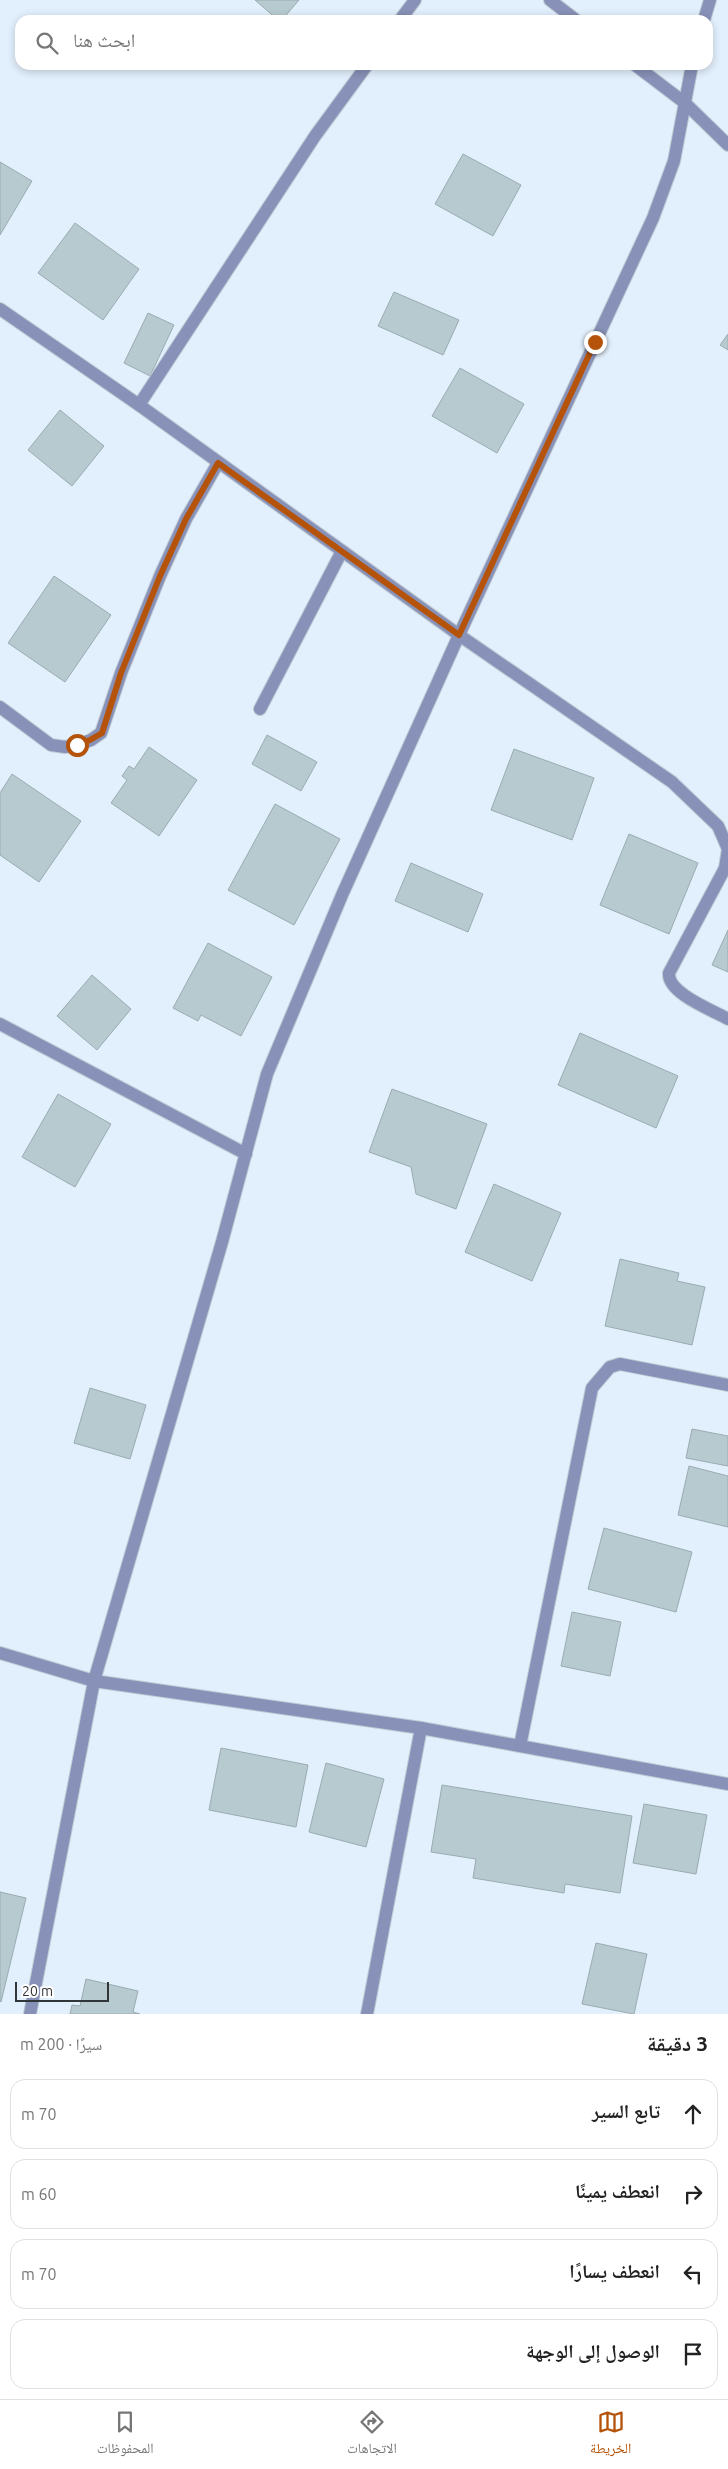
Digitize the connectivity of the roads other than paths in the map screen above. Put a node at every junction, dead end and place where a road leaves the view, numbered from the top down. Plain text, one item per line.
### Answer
1 (415, 0) edge
2 (550, 0) edge
3 (710, 0) edge
4 (404, 15) edge
5 (570, 15) edge
6 (706, 15) edge
7 (364, 70) edge
8 (642, 70) edge
9 (691, 70) edge
10 (685, 103) junction
11 (728, 144) edge
12 (0, 309) edge
13 (139, 405) junction
14 (218, 463) junction
15 (342, 551) junction
16 (459, 635) junction
17 (0, 707) edge
18 (260, 709) dead end
19 (728, 1018) edge
20 (0, 1024) edge
21 (246, 1154) junction
22 (728, 1385) edge
23 (0, 1653) edge
24 (94, 1681) junction
25 (421, 1728) junction
26 (520, 1746) junction
27 (728, 1784) edge
28 (30, 2014) edge
29 (367, 2014) edge

1 - 4 street
2 - 5 street
3 - 6 street
7 - 13 street
8 - 10 street
9 - 10 street
10 - 11 street
10 - 16 street
12 - 13 street
13 - 14 street
14 - 15 street
14 - 17 street
15 - 16 street
15 - 18 street
16 - 19 street
16 - 21 street
20 - 21 street
21 - 24 street
22 - 26 street
23 - 24 street
24 - 25 street
24 - 28 street
25 - 26 street
25 - 29 street
26 - 27 street

